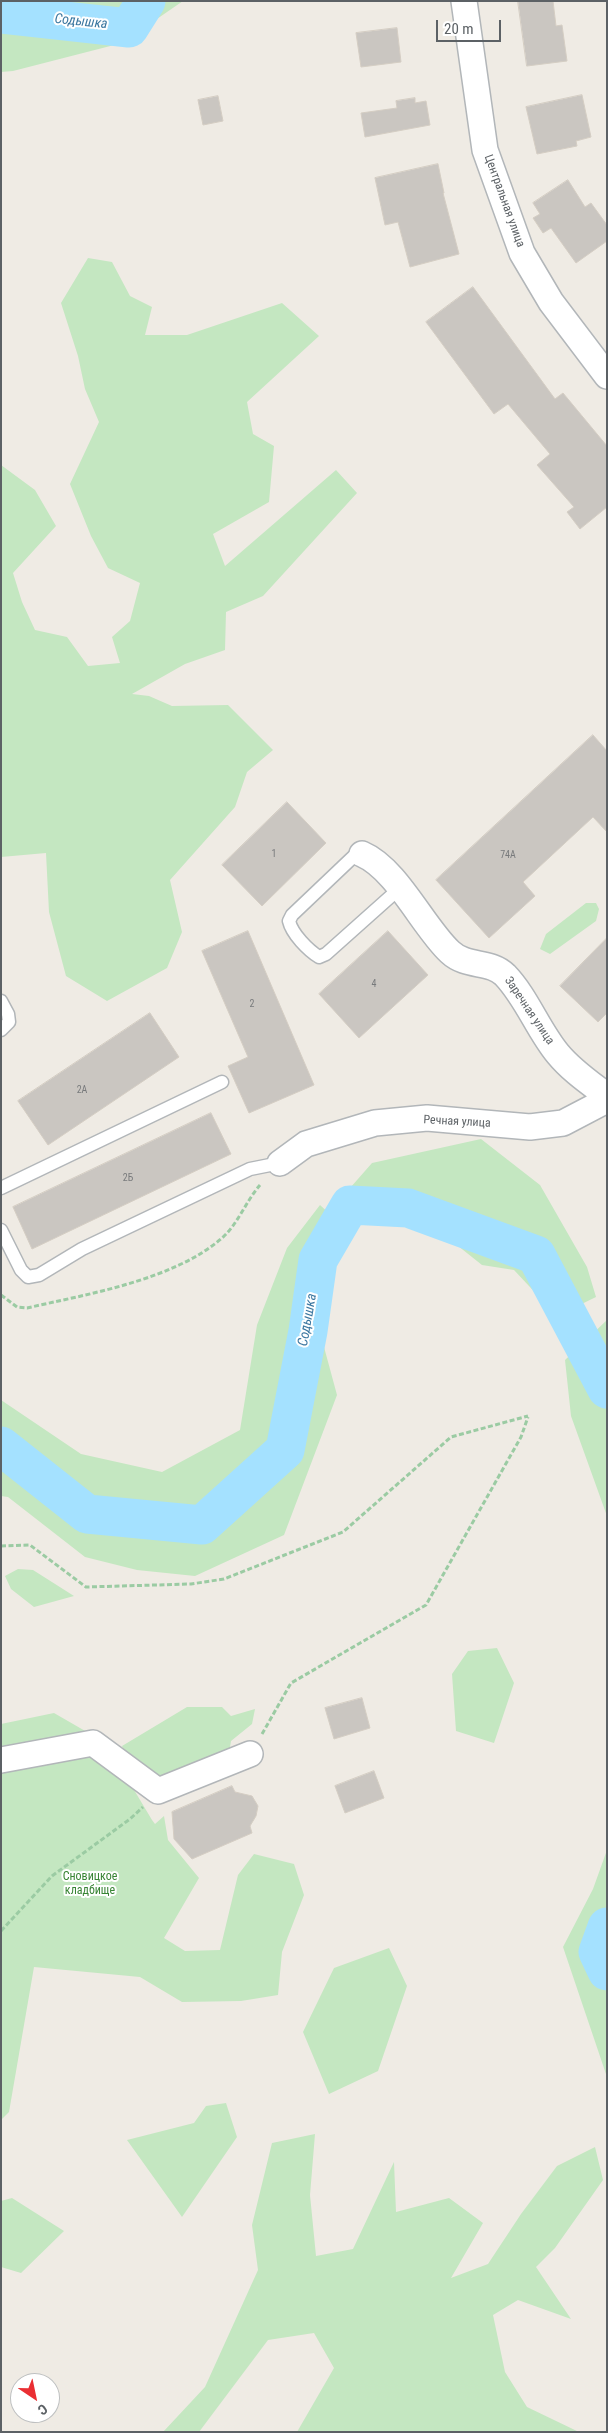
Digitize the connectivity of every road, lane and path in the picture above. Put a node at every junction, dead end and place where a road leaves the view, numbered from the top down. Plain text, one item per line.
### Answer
1 (464, 1) edge
2 (607, 376) edge
3 (362, 854) joint
4 (400, 888) junction
5 (1, 1001) edge
6 (1, 1030) edge
7 (222, 1082) dead end
8 (607, 1098) edge
9 (280, 1163) junction
10 (1, 1188) edge
11 (1, 1230) edge
12 (1, 1295) edge
13 (1, 1546) edge
14 (250, 1754) joint
15 (1, 1760) edge
16 (158, 1791) junction
17 (1, 1932) edge

1 - 2 street, Центральная улица
3 - 4 street, Заречная улица
3 - 4 lane
4 - 8 street, Заречная улица
5 - 6 lane
7 - 10 lane
8 - 9 street, Речная улица
9 - 11 lane
9 - 12 path
13 - 14 path
14 - 16 street
15 - 16 street
16 - 17 path

